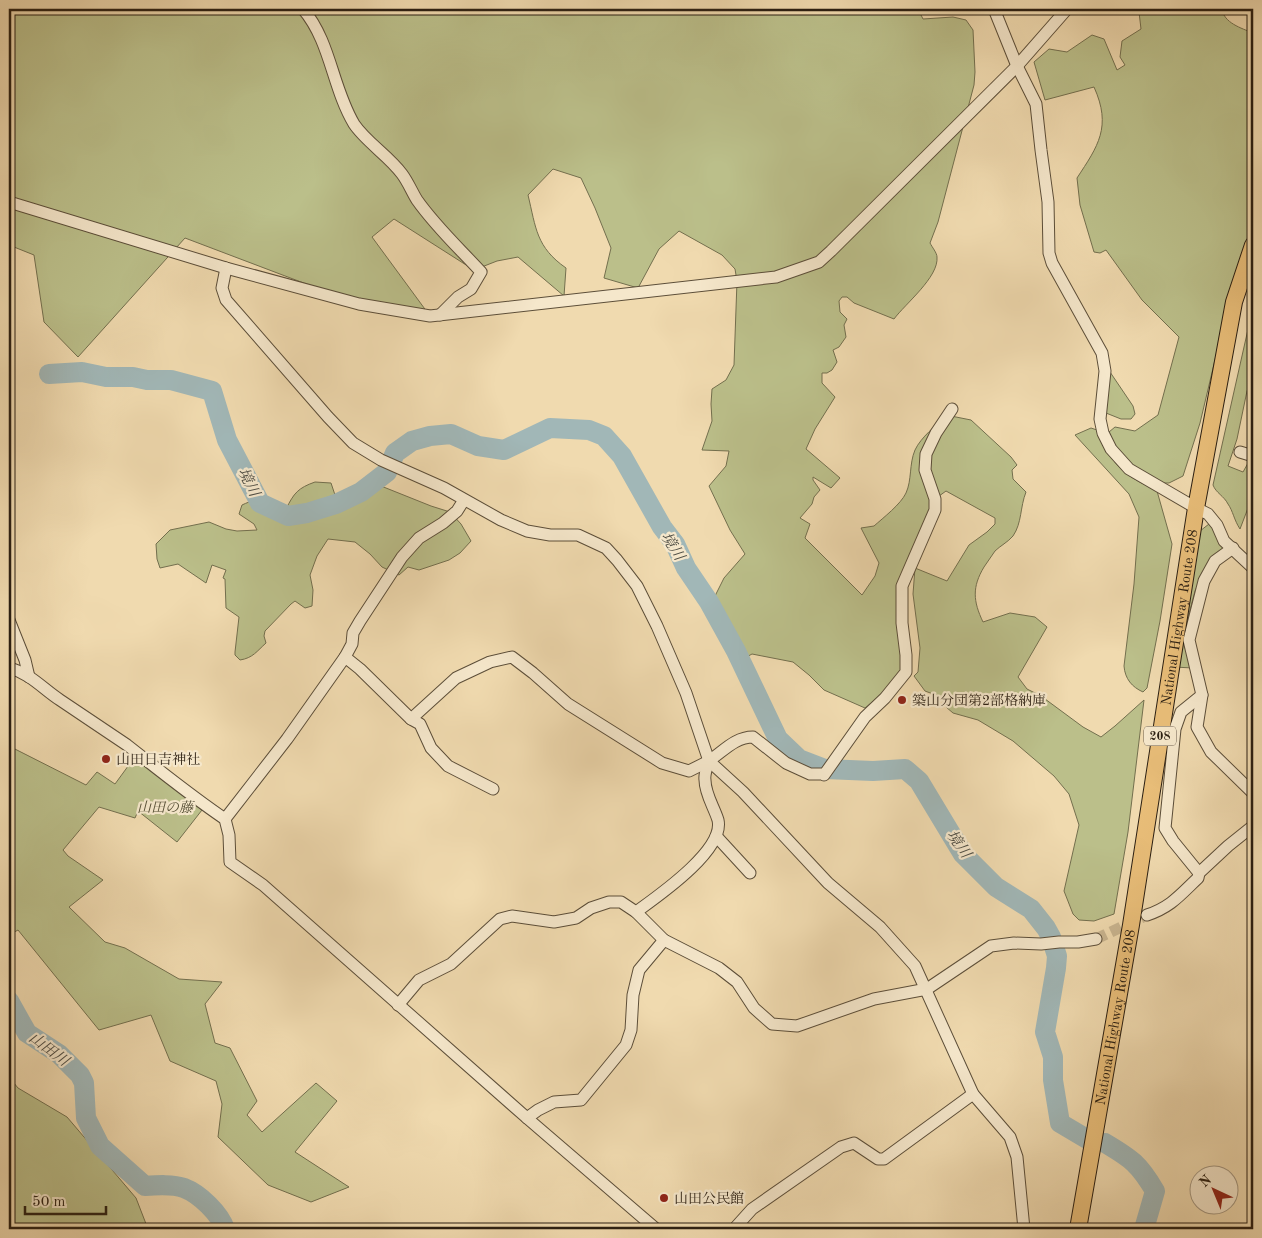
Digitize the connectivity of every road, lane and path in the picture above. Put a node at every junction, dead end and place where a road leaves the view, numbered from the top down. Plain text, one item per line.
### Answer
1 (303, 9) edge
2 (994, 9) edge
3 (1067, 9) edge
4 (1017, 66) junction
5 (9, 202) edge
6 (1253, 245) edge
7 (226, 268) junction
8 (440, 315) junction
9 (952, 409) dead end
10 (1240, 452) dead end
11 (1253, 456) edge
12 (464, 500) junction
13 (1196, 508) junction
14 (1232, 548) junction
15 (1253, 568) edge
16 (9, 620) edge
17 (345, 657) junction
18 (9, 668) edge
19 (29, 677) junction
20 (1202, 695) junction
21 (411, 720) junction
22 (709, 761) junction
23 (493, 789) dead end
24 (1253, 793) edge
25 (225, 819) junction
26 (1253, 826) edge
27 (716, 836) junction
28 (750, 873) dead end
29 (1199, 873) junction
30 (636, 912) junction
31 (1146, 915) tunnel mouth
32 (1096, 939) tunnel mouth
33 (664, 940) junction
34 (927, 989) junction
35 (398, 1005) junction
36 (973, 1094) junction
37 (527, 1118) junction
38 (656, 1229) edge
39 (734, 1229) edge
40 (1024, 1229) edge
41 (1078, 1229) edge

1 - 8 street
2 - 4 street
3 - 4 street
4 - 8 street
4 - 13 street
5 - 7 street
6 - 13 highway, National Highway Route 208 / 208
7 - 8 street
7 - 12 street
9 - 22 street
10 - 11 street
12 - 17 street
12 - 22 street
13 - 14 street
13 - 41 highway, National Highway Route 208 / 208
14 - 15 street
14 - 20 street
16 - 19 street
17 - 21 street
17 - 25 street
18 - 19 street
19 - 25 street
20 - 24 street
20 - 29 street
21 - 22 street
21 - 23 street
22 - 27 street
22 - 34 street
25 - 35 street
26 - 29 street
27 - 28 street
27 - 30 street
29 - 31 street
30 - 33 street
30 - 35 street
32 - 34 street
33 - 34 street
33 - 37 street
34 - 36 street
35 - 37 street
36 - 39 street
36 - 40 street
37 - 38 street

